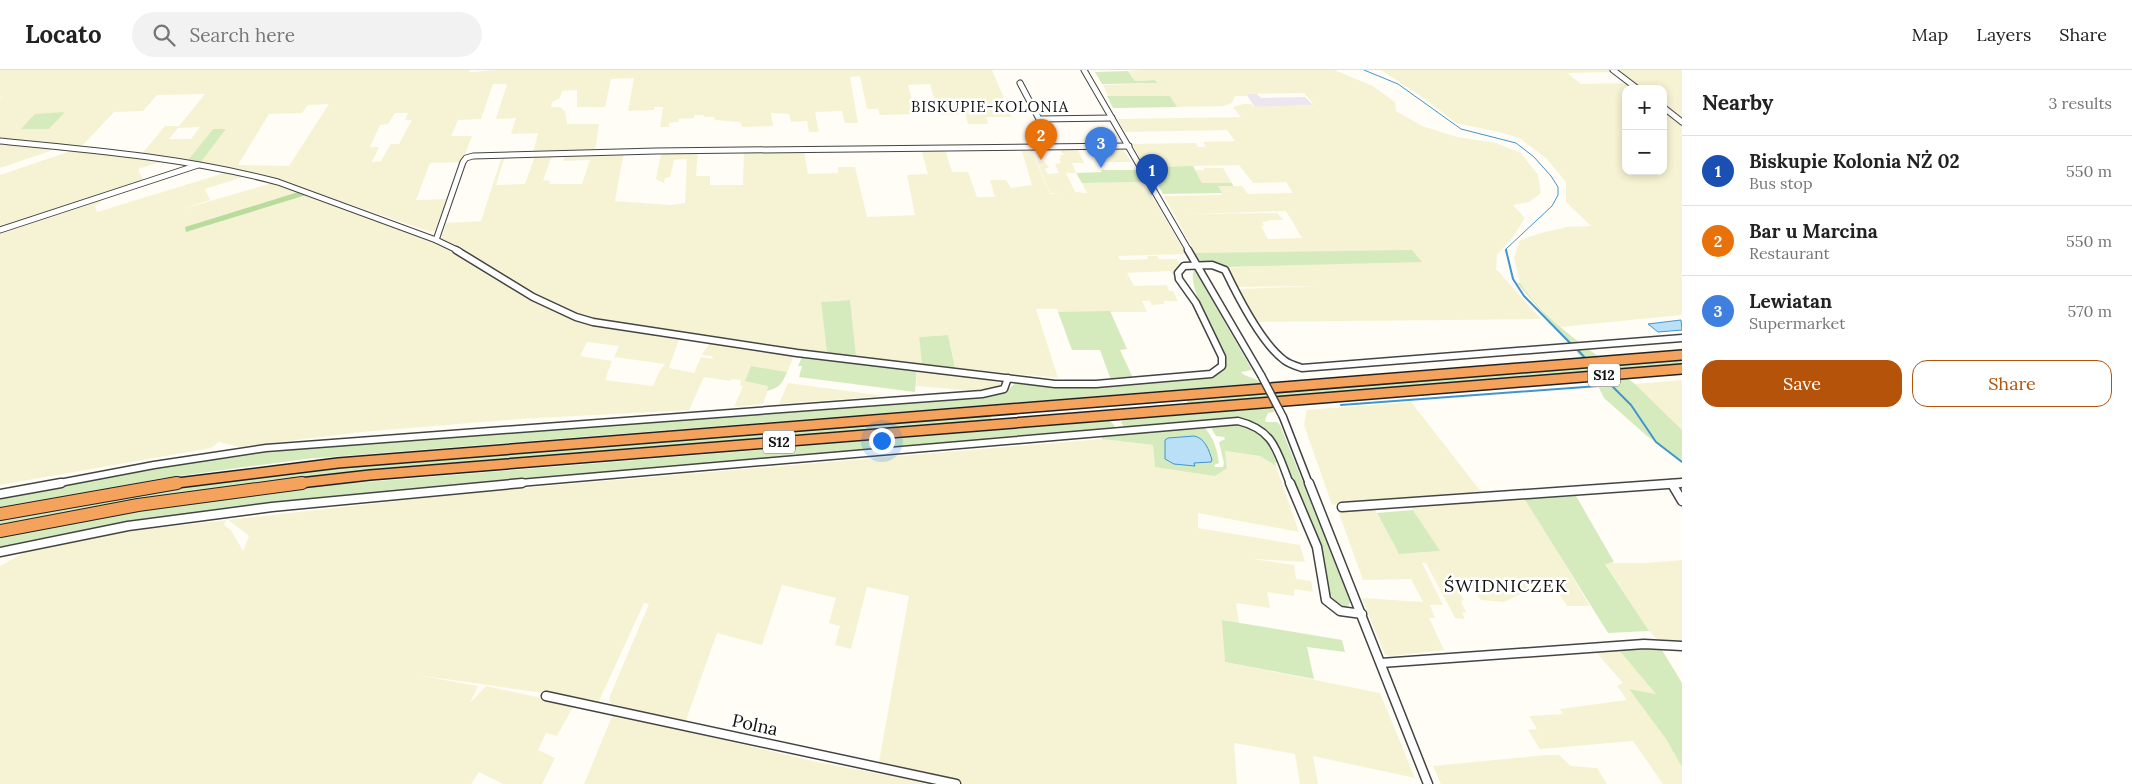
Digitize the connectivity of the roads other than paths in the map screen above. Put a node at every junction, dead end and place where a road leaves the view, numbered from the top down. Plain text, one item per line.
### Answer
1 (1084, 70) edge
2 (1613, 70) edge
3 (1020, 84) dead end
4 (1633, 85) edge
5 (1667, 110) edge
6 (1112, 118) junction
7 (1682, 122) edge
8 (0, 141) edge
9 (1129, 146) junction
10 (198, 165) junction
11 (0, 230) edge
12 (436, 240) junction
13 (1197, 265) junction
14 (1682, 338) edge
15 (1682, 355) edge
16 (1682, 369) edge
17 (1008, 378) junction
18 (1682, 483) edge
19 (1672, 484) junction
20 (0, 494) edge
21 (1682, 501) edge
22 (1342, 507) dead end
23 (0, 514) edge
24 (0, 531) edge
25 (0, 552) edge
26 (1362, 614) junction
27 (1682, 646) edge
28 (1381, 662) junction
29 (546, 696) dead end
30 (956, 784) edge
31 (1428, 784) edge

1 - 6 street
2 - 4 street
3 - 6 street
5 - 7 street
6 - 9 street
8 - 10 street
9 - 12 street
9 - 13 street
10 - 11 street
10 - 12 street
12 - 17 street
13 - 14 street
13 - 17 street
13 - 26 street, bridge
15 - 23 highway, S12
16 - 24 highway, S12
17 - 20 street
18 - 19 street
19 - 21 street
19 - 22 street
25 - 26 street
26 - 28 street
27 - 28 street
28 - 31 street
29 - 30 street, Polna

